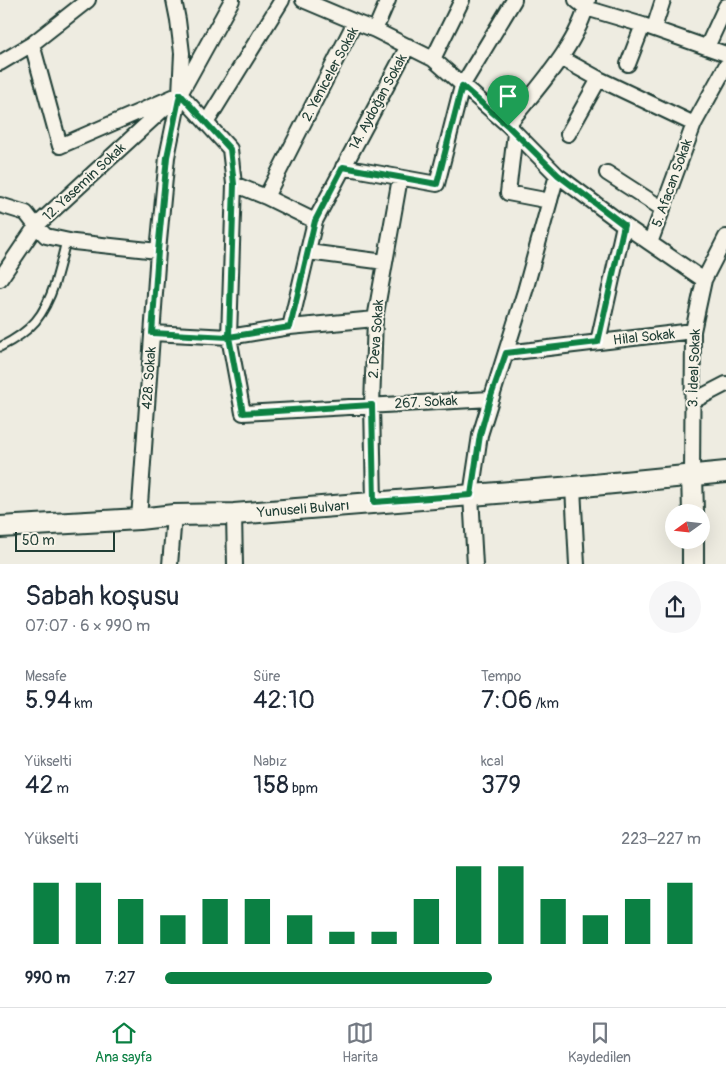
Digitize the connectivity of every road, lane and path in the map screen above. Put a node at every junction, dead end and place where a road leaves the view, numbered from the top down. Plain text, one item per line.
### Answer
1 (88, 0) edge
2 (174, 0) edge
3 (232, 0) edge
4 (282, 0) edge
5 (303, 0) edge
6 (388, 0) edge
7 (462, 0) edge
8 (514, 0) edge
9 (663, 0) edge
10 (583, 3) edge
11 (726, 6) edge
12 (355, 22) junction
13 (648, 27) junction
14 (375, 30) junction
15 (32, 44) junction
16 (408, 46) junction
17 (707, 47) junction
18 (726, 54) edge
19 (561, 58) junction
20 (434, 59) junction
21 (0, 63) edge
22 (628, 64) dead end
23 (726, 66) edge
24 (599, 78) junction
25 (462, 86) junction
26 (180, 94) junction
27 (206, 123) junction
28 (694, 124) junction
29 (511, 129) junction
30 (568, 134) dead end
31 (343, 167) junction
32 (607, 173) dead end
33 (558, 175) junction
34 (400, 178) junction
35 (234, 184) junction
36 (266, 196) junction
37 (550, 201) junction
38 (0, 205) edge
39 (663, 209) junction
40 (315, 221) junction
41 (624, 225) junction
42 (36, 226) junction
43 (726, 237) edge
44 (66, 240) junction
45 (650, 243) junction
46 (158, 251) junction
47 (308, 252) junction
48 (384, 262) junction
49 (0, 279) edge
50 (704, 280) junction
51 (374, 319) junction
52 (290, 327) junction
53 (693, 331) junction
54 (152, 333) junction
55 (229, 337) junction
56 (598, 342) junction
57 (0, 347) edge
58 (506, 353) junction
59 (726, 384) edge
60 (490, 399) junction
61 (693, 401) junction
62 (372, 405) junction
63 (726, 472) edge
64 (692, 475) junction
65 (573, 487) junction
66 (471, 495) junction
67 (374, 502) junction
68 (693, 504) edge
69 (234, 514) junction
70 (174, 515) junction
71 (139, 519) junction
72 (0, 527) edge
73 (693, 549) edge
74 (170, 564) edge
75 (235, 564) edge
76 (475, 564) edge
77 (577, 564) edge
78 (693, 564) edge

1 - 15 street
2 - 26 street, 428. Sokak
3 - 26 street
4 - 27 street
5 - 12 street
6 - 14 street
7 - 20 street
8 - 25 street
9 - 13 street
10 - 13 street
10 - 19 street
11 - 17 street
12 - 14 street, 2. Yeniceler Sokak
12 - 36 street, 2. Yeniceler Sokak
13 - 17 street
13 - 22 street
14 - 16 street, 2. Yeniceler Sokak
15 - 21 street
15 - 26 street
16 - 20 street, 2. Yeniceler Sokak
16 - 31 street, 14. Aydoğan Sokak
17 - 18 street
19 - 24 street
19 - 29 street
20 - 25 street, 2. Yeniceler Sokak
23 - 28 street, 5. Afacan Sokak
24 - 28 street
24 - 30 street
25 - 29 street, 2. Yeniceler Sokak
25 - 34 street
26 - 27 street
26 - 42 street, 12. Yasemin Sokak
26 - 46 street, 428. Sokak
27 - 35 street
28 - 39 street, 5. Afacan Sokak
29 - 33 street, 2. Yeniceler Sokak
29 - 37 street
31 - 34 street
31 - 40 street, 14. Aydoğan Sokak
32 - 39 street
33 - 37 street
33 - 41 street, 2. Yeniceler Sokak
34 - 48 street, 2. Deva Sokak
35 - 36 street
35 - 55 street
36 - 40 street
37 - 58 street
38 - 42 street
39 - 45 street, 5. Afacan Sokak
40 - 47 street, 14. Aydoğan Sokak
41 - 45 street, 2. Yeniceler Sokak
41 - 56 street
42 - 44 street
42 - 49 street, 12. Yasemin Sokak
43 - 50 street, 3. İdeal Sokak
44 - 46 street
44 - 57 lane
45 - 50 street, 5. Afacan Sokak
46 - 54 street, 428. Sokak
47 - 48 street
47 - 52 street, 14. Aydoğan Sokak
48 - 51 street, 2. Deva Sokak
50 - 53 street, 3. İdeal Sokak
51 - 52 street
51 - 62 street, 2. Deva Sokak
52 - 55 street
53 - 56 street, Hilal Sokak
53 - 61 street, 3. İdeal Sokak
54 - 55 street
54 - 71 street, 428. Sokak
55 - 62 street, 267. Sokak
56 - 58 street, Hilal Sokak
58 - 60 street
59 - 61 street
60 - 62 street, 267. Sokak
60 - 66 street
61 - 64 street, 3. İdeal Sokak
62 - 67 street, 2. Deva Sokak
63 - 64 main road, Yunuseli Bulvarı
64 - 65 main road, Yunuseli Bulvarı
64 - 68 main road
65 - 66 main road, Yunuseli Bulvarı
65 - 77 street
66 - 67 main road, Yunuseli Bulvarı
66 - 76 street
67 - 69 main road, Yunuseli Bulvarı
69 - 70 main road, Yunuseli Bulvarı
69 - 75 street
70 - 71 main road, Yunuseli Bulvarı
70 - 74 street
71 - 72 main road, Yunuseli Bulvarı
73 - 78 main road

